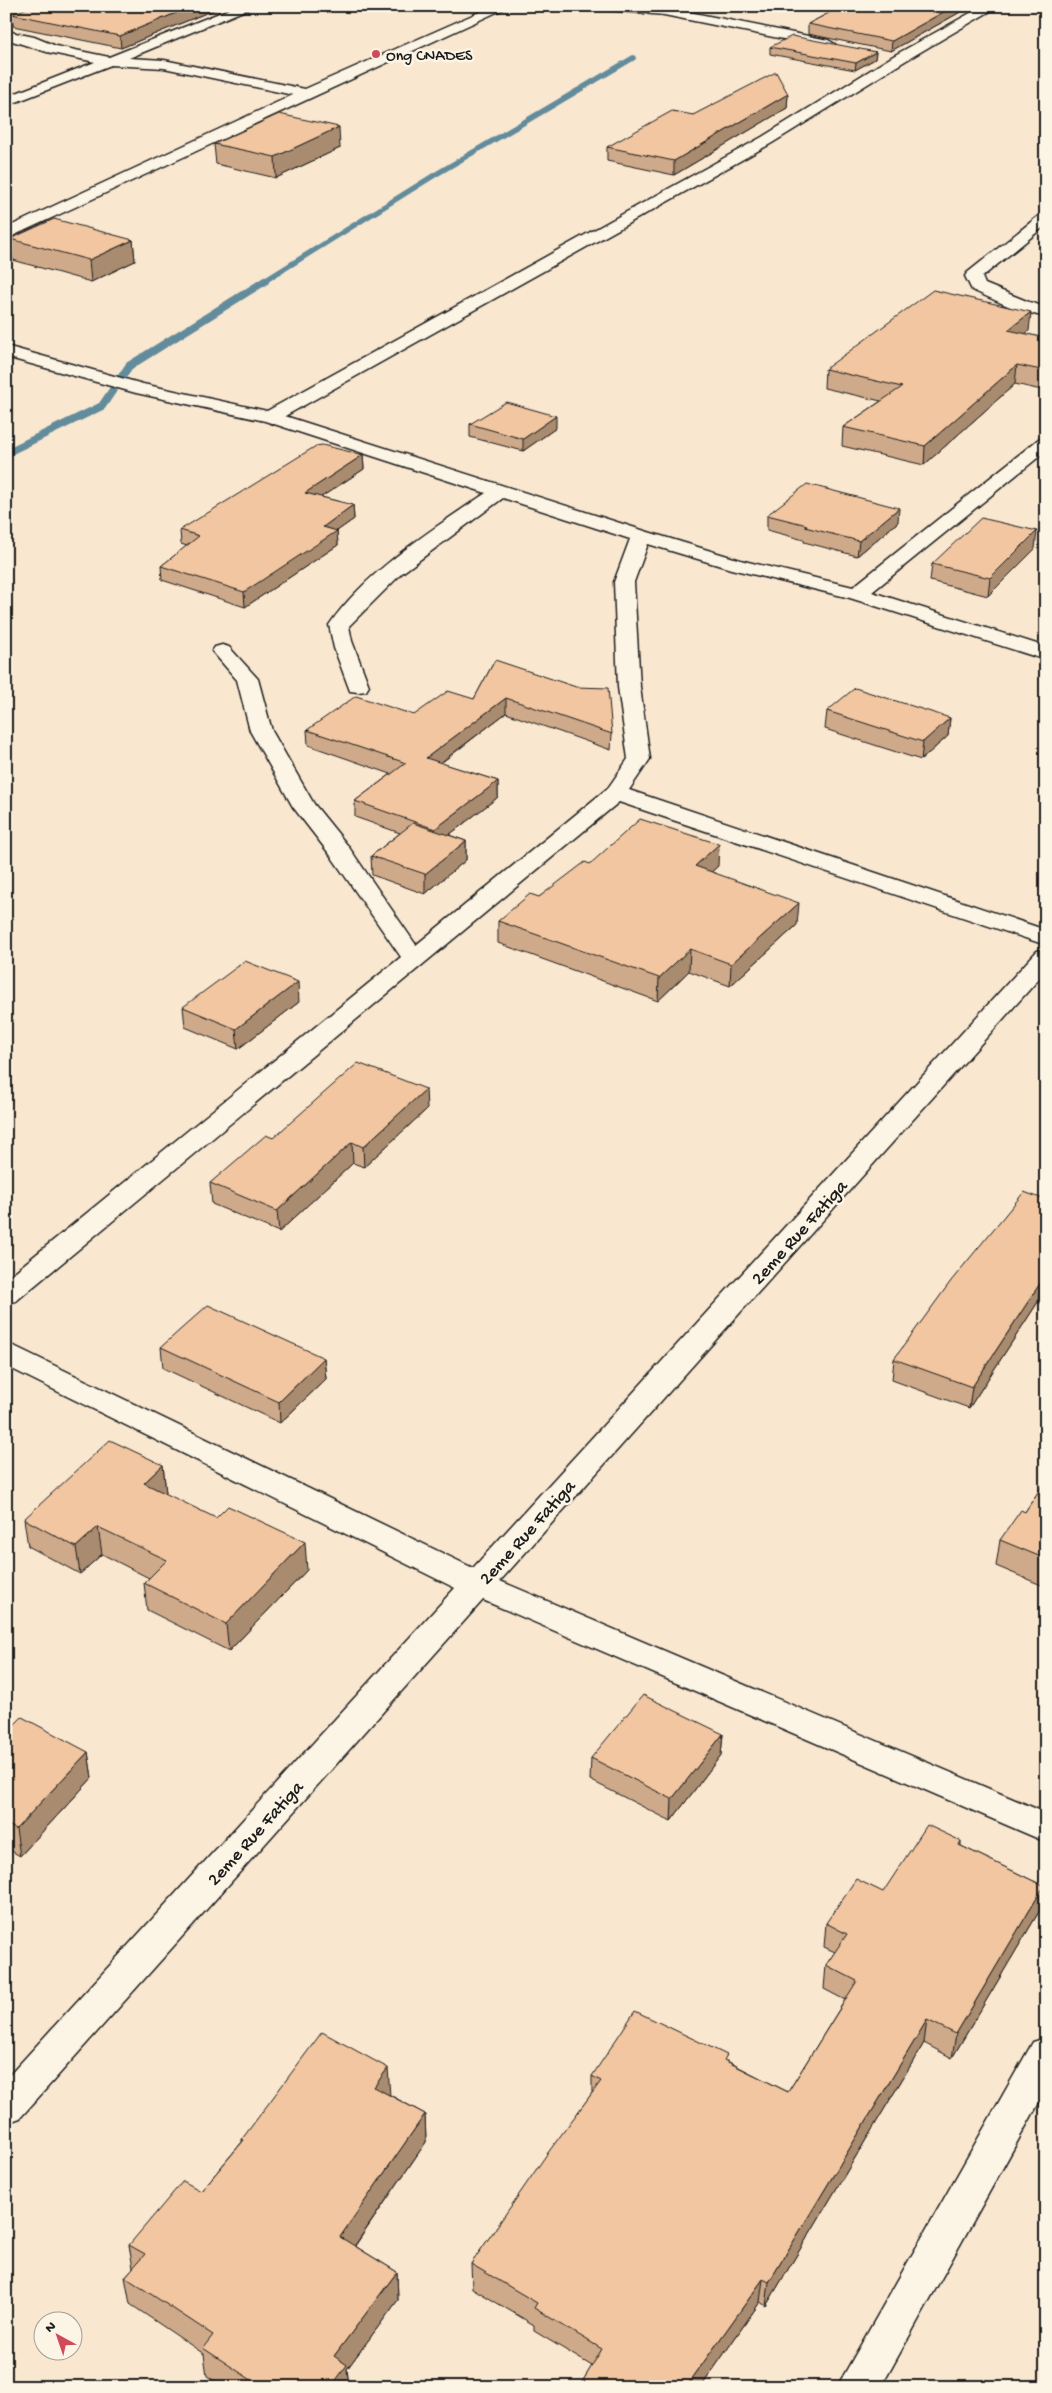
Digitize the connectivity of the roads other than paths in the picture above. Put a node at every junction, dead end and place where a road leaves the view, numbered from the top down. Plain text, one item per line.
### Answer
1 (10, 6) edge
2 (249, 6) edge
3 (504, 6) edge
4 (608, 6) edge
5 (993, 6) edge
6 (6, 8) edge
7 (6, 35) edge
8 (844, 47) edge
9 (881, 54) edge
10 (900, 58) junction
11 (110, 61) junction
12 (307, 94) junction
13 (6, 102) edge
14 (1046, 217) edge
15 (6, 234) edge
16 (1046, 312) edge
17 (11, 353) edge
18 (270, 417) junction
19 (1046, 442) edge
20 (501, 491) junction
21 (641, 536) junction
22 (857, 594) junction
23 (222, 651) dead end
24 (1046, 654) edge
25 (358, 686) dead end
26 (616, 793) junction
27 (1046, 938) edge
28 (1046, 956) edge
29 (414, 959) junction
30 (6, 1294) edge
31 (6, 1354) edge
32 (478, 1585) junction
33 (1046, 1828) edge
34 (1046, 2054) edge
35 (6, 2106) edge
36 (858, 2387) edge

1 - 6 street
2 - 11 street
3 - 12 street
4 - 8 street
5 - 10 street
7 - 11 street
9 - 10 street
10 - 18 street
11 - 12 street
11 - 13 street
12 - 15 street
14 - 16 street
17 - 18 street
18 - 20 street
19 - 22 street
20 - 21 street
20 - 25 street
21 - 22 street
21 - 26 street
22 - 24 street
23 - 29 street
26 - 27 street
26 - 29 street
28 - 32 street, 2eme Rue Fatiga
29 - 30 street
31 - 32 street
32 - 33 street
32 - 35 street, 2eme Rue Fatiga
34 - 36 street

